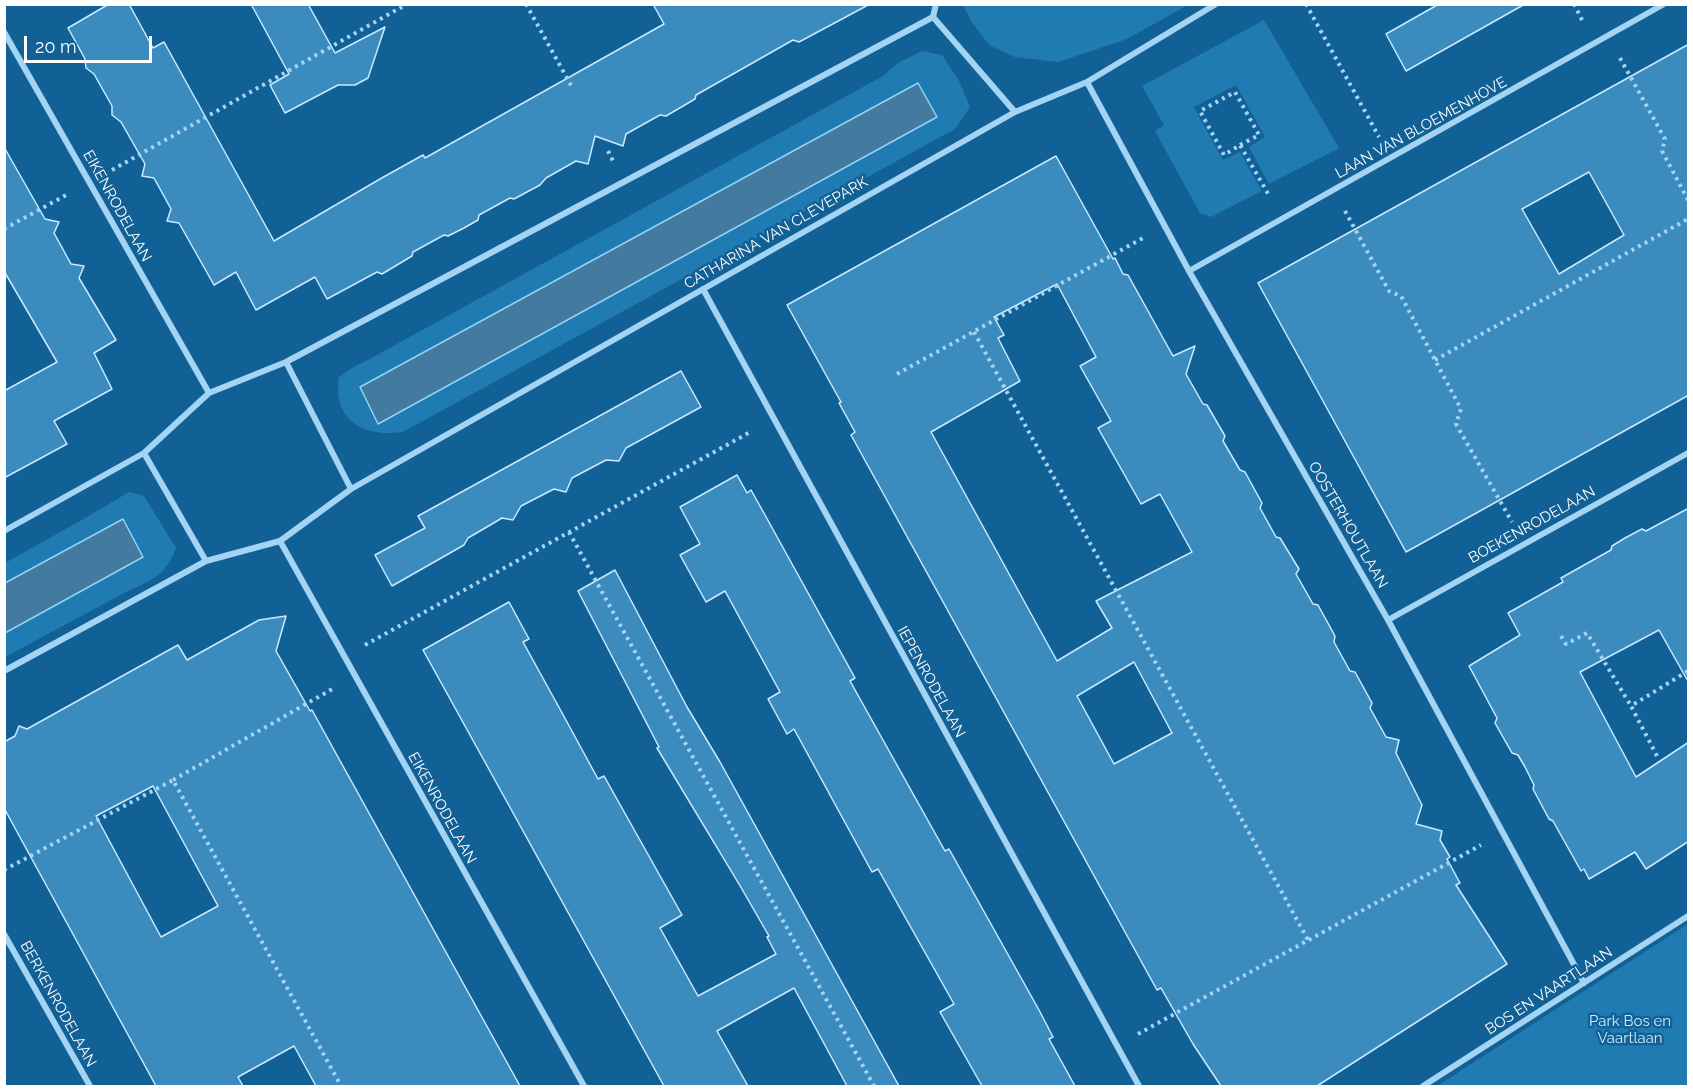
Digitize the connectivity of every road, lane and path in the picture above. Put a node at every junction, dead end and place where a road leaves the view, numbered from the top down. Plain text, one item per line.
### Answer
1 (407, 4) edge
2 (526, 4) edge
3 (936, 4) edge
4 (1216, 4) edge
5 (1306, 4) edge
6 (1664, 4) edge
7 (933, 17) junction
8 (4, 32) edge
9 (1608, 36) junction
10 (1087, 82) junction
11 (573, 89) dead end
12 (1015, 112) junction
13 (1240, 145) junction
14 (1391, 158) junction
15 (90, 182) junction
16 (1334, 190) junction
17 (1689, 200) edge
18 (1282, 219) junction
19 (1689, 219) edge
20 (1164, 226) junction
21 (4, 229) edge
22 (1189, 272) junction
23 (704, 289) junction
24 (974, 332) junction
25 (1436, 360) junction
26 (286, 362) junction
27 (897, 374) dead end
28 (209, 393) junction
29 (774, 418) junction
30 (144, 453) junction
31 (1689, 453) edge
32 (351, 489) junction
33 (4, 531) edge
34 (569, 532) junction
35 (280, 541) junction
36 (1524, 544) junction
37 (206, 561) junction
38 (1388, 620) junction
39 (1562, 636) dead end
40 (344, 656) junction
41 (4, 671) edge
42 (1689, 671) edge
43 (355, 676) junction
44 (1631, 706) junction
45 (1658, 756) dead end
46 (173, 780) junction
47 (1503, 833) junction
48 (4, 870) edge
49 (1689, 916) edge
50 (4, 934) edge
51 (1308, 940) junction
52 (1584, 983) junction
53 (1117, 1046) junction
54 (90, 1086) edge
55 (341, 1086) edge
56 (584, 1086) edge
57 (874, 1086) edge
58 (1139, 1086) edge
59 (1423, 1086) edge

1 - 15 path
2 - 11 path
3 - 7 street
4 - 10 street, CATHARINA VAN CLEVEPARK
5 - 14 path
6 - 9 street, LAAN VAN BLOEMENHOVE
7 - 12 street
7 - 26 street
8 - 15 street, EIKENRODELAAN
9 - 14 street, LAAN VAN BLOEMENHOVE
9 - 17 path
10 - 12 street, CATHARINA VAN CLEVEPARK
10 - 20 street, OOSTERHOUTLAAN
12 - 23 street, CATHARINA VAN CLEVEPARK
13 - 13 path
13 - 18 path
14 - 16 street, LAAN VAN BLOEMENHOVE
15 - 21 path
15 - 28 street, EIKENRODELAAN
16 - 18 street, LAAN VAN BLOEMENHOVE
16 - 25 path
18 - 22 street, LAAN VAN BLOEMENHOVE
19 - 25 path
20 - 22 street, OOSTERHOUTLAAN
20 - 24 path
22 - 38 street, OOSTERHOUTLAAN
23 - 29 street, IEPENRODELAAN
23 - 32 street, CATHARINA VAN CLEVEPARK
24 - 27 path
24 - 51 path
25 - 36 path
26 - 28 street
26 - 32 street
28 - 30 street
29 - 34 path
29 - 53 street, IEPENRODELAAN
30 - 33 street
30 - 37 street
31 - 36 street, BOEKENRODELAAN
32 - 35 street, CATHARINA VAN CLEVEPARK
34 - 40 path
34 - 57 path
35 - 37 street
35 - 40 street, EIKENRODELAAN
36 - 38 street, BOEKENRODELAAN
37 - 41 street
38 - 47 street, OOSTERHOUTLAAN
39 - 44 path
40 - 43 street, EIKENRODELAAN
42 - 44 path
43 - 46 path
43 - 56 street, EIKENRODELAAN
44 - 45 path
46 - 48 path
46 - 55 path
47 - 51 path
47 - 52 street, OOSTERHOUTLAAN
49 - 52 street, BOS EN VAARTLAAN
50 - 54 street, BERKENRODELAAN
51 - 53 path
52 - 59 street, BOS EN VAARTLAAN
53 - 58 street, IEPENRODELAAN

